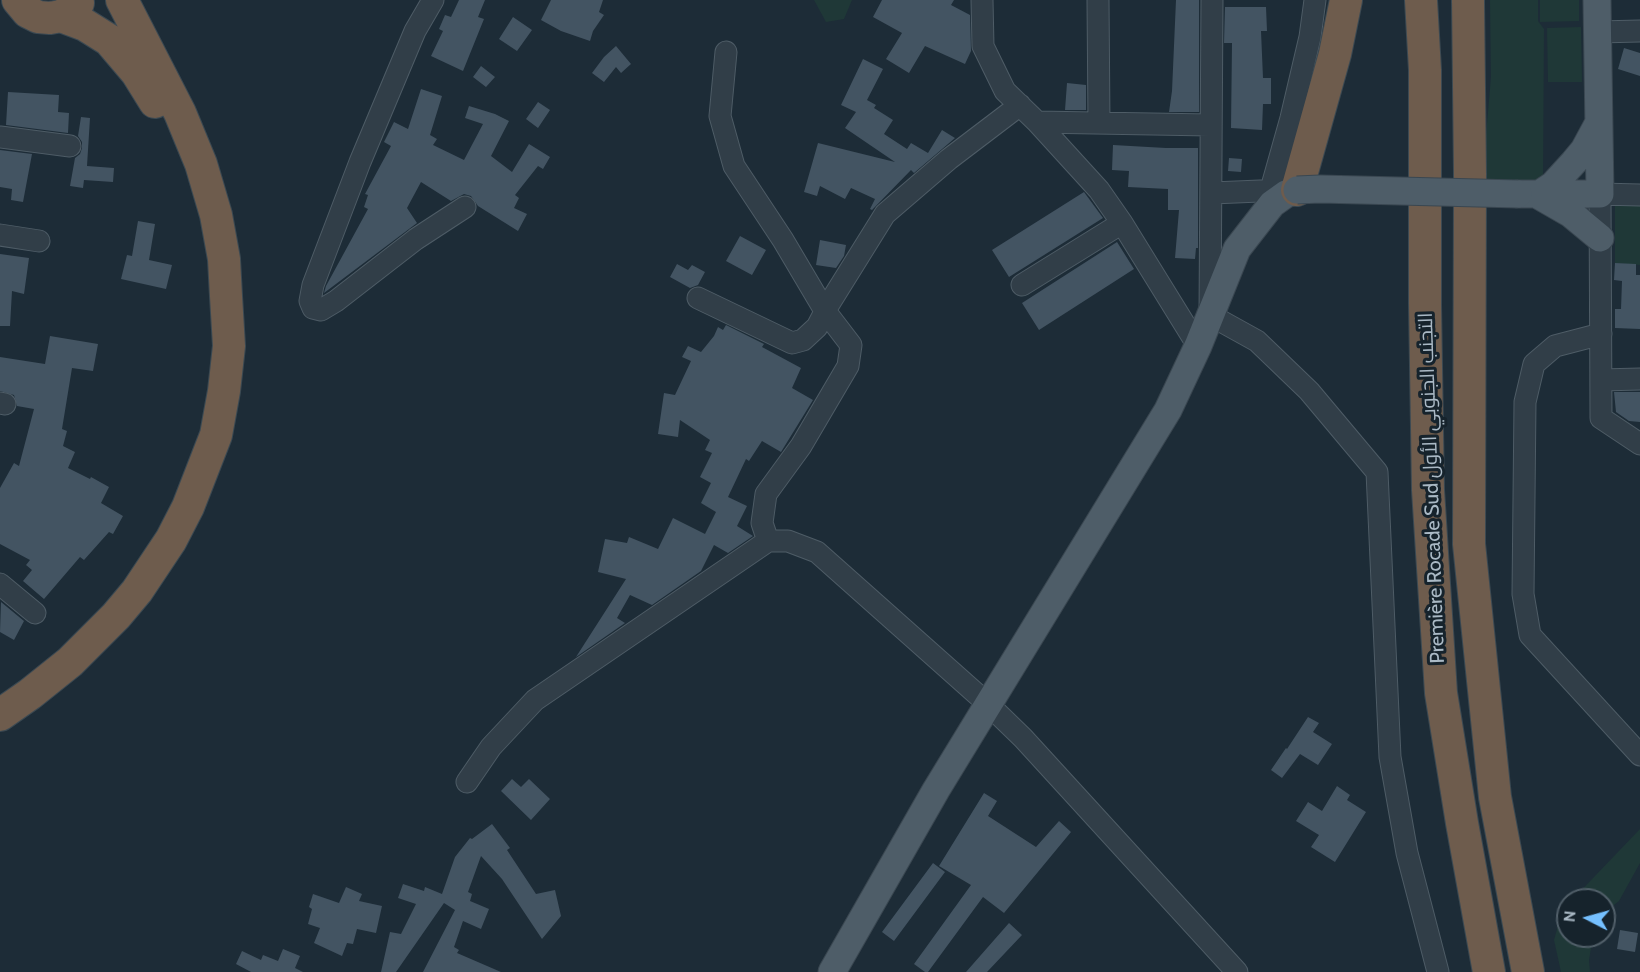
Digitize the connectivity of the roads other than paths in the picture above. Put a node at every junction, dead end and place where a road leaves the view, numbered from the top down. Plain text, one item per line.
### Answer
1 (8, 0) edge
2 (18, 0) edge
3 (99, 0) edge
4 (122, 0) edge
5 (433, 0) edge
6 (982, 0) edge
7 (1098, 0) edge
8 (1212, 0) edge
9 (1315, 0) edge
10 (1346, 0) edge
11 (1421, 0) edge
12 (1468, 0) edge
13 (1597, 0) edge
14 (70, 8) edge
15 (0, 12) edge
16 (1640, 31) edge
17 (1598, 32) junction
18 (726, 52) dead end
19 (1020, 105) junction
20 (180, 113) junction
21 (1037, 122) junction
22 (1599, 122) junction
23 (1100, 123) junction
24 (1210, 125) junction
25 (0, 137) edge
26 (70, 146) dead end
27 (1212, 193) junction
28 (1528, 194) junction
29 (1600, 194) junction
30 (1640, 195) edge
31 (1277, 198) junction
32 (465, 207) dead end
33 (1122, 223) junction
34 (0, 235) edge
35 (1600, 238) junction
36 (39, 240) dead end
37 (1022, 285) dead end
38 (698, 298) dead end
39 (825, 311) junction
40 (1210, 315) junction
41 (1601, 334) junction
42 (1198, 346) junction
43 (1601, 380) junction
44 (1640, 380) edge
45 (1640, 444) edge
46 (768, 542) junction
47 (0, 584) edge
48 (35, 613) dead end
49 (0, 692) edge
50 (989, 705) junction
51 (0, 715) edge
52 (1640, 755) edge
53 (467, 782) dead end
54 (832, 972) edge
55 (1237, 972) edge
56 (1438, 972) edge
57 (1489, 972) edge
58 (1528, 972) edge

1 - 15 highway
2 - 14 highway
3 - 20 highway
4 - 20 highway
5 - 32 street
6 - 19 street
7 - 23 street
8 - 24 street
9 - 31 street
10 - 31 highway
11 - 57 highway, Première Rocade Sud التجنب الجنوبي الأول
12 - 58 highway, Première Rocade Sud التجنب الجنوبي الأول
13 - 17 main road
14 - 49 highway
16 - 17 street
17 - 22 main road
18 - 39 street
19 - 21 street
19 - 39 street
20 - 51 highway
21 - 23 street
21 - 33 street
22 - 28 main road
22 - 29 main road
23 - 24 street
24 - 27 street
25 - 26 street
27 - 31 street
27 - 40 street
28 - 29 main road
28 - 31 main road, bridge
28 - 35 main road
29 - 30 street
29 - 35 street
31 - 40 main road
33 - 37 street
33 - 42 street
34 - 36 street
35 - 41 street
38 - 39 street
39 - 46 street
40 - 42 main road
40 - 56 street
41 - 43 street
41 - 52 street
42 - 50 main road
43 - 44 street
43 - 45 street
46 - 50 street
46 - 53 street
47 - 48 street
50 - 54 main road
50 - 55 street

